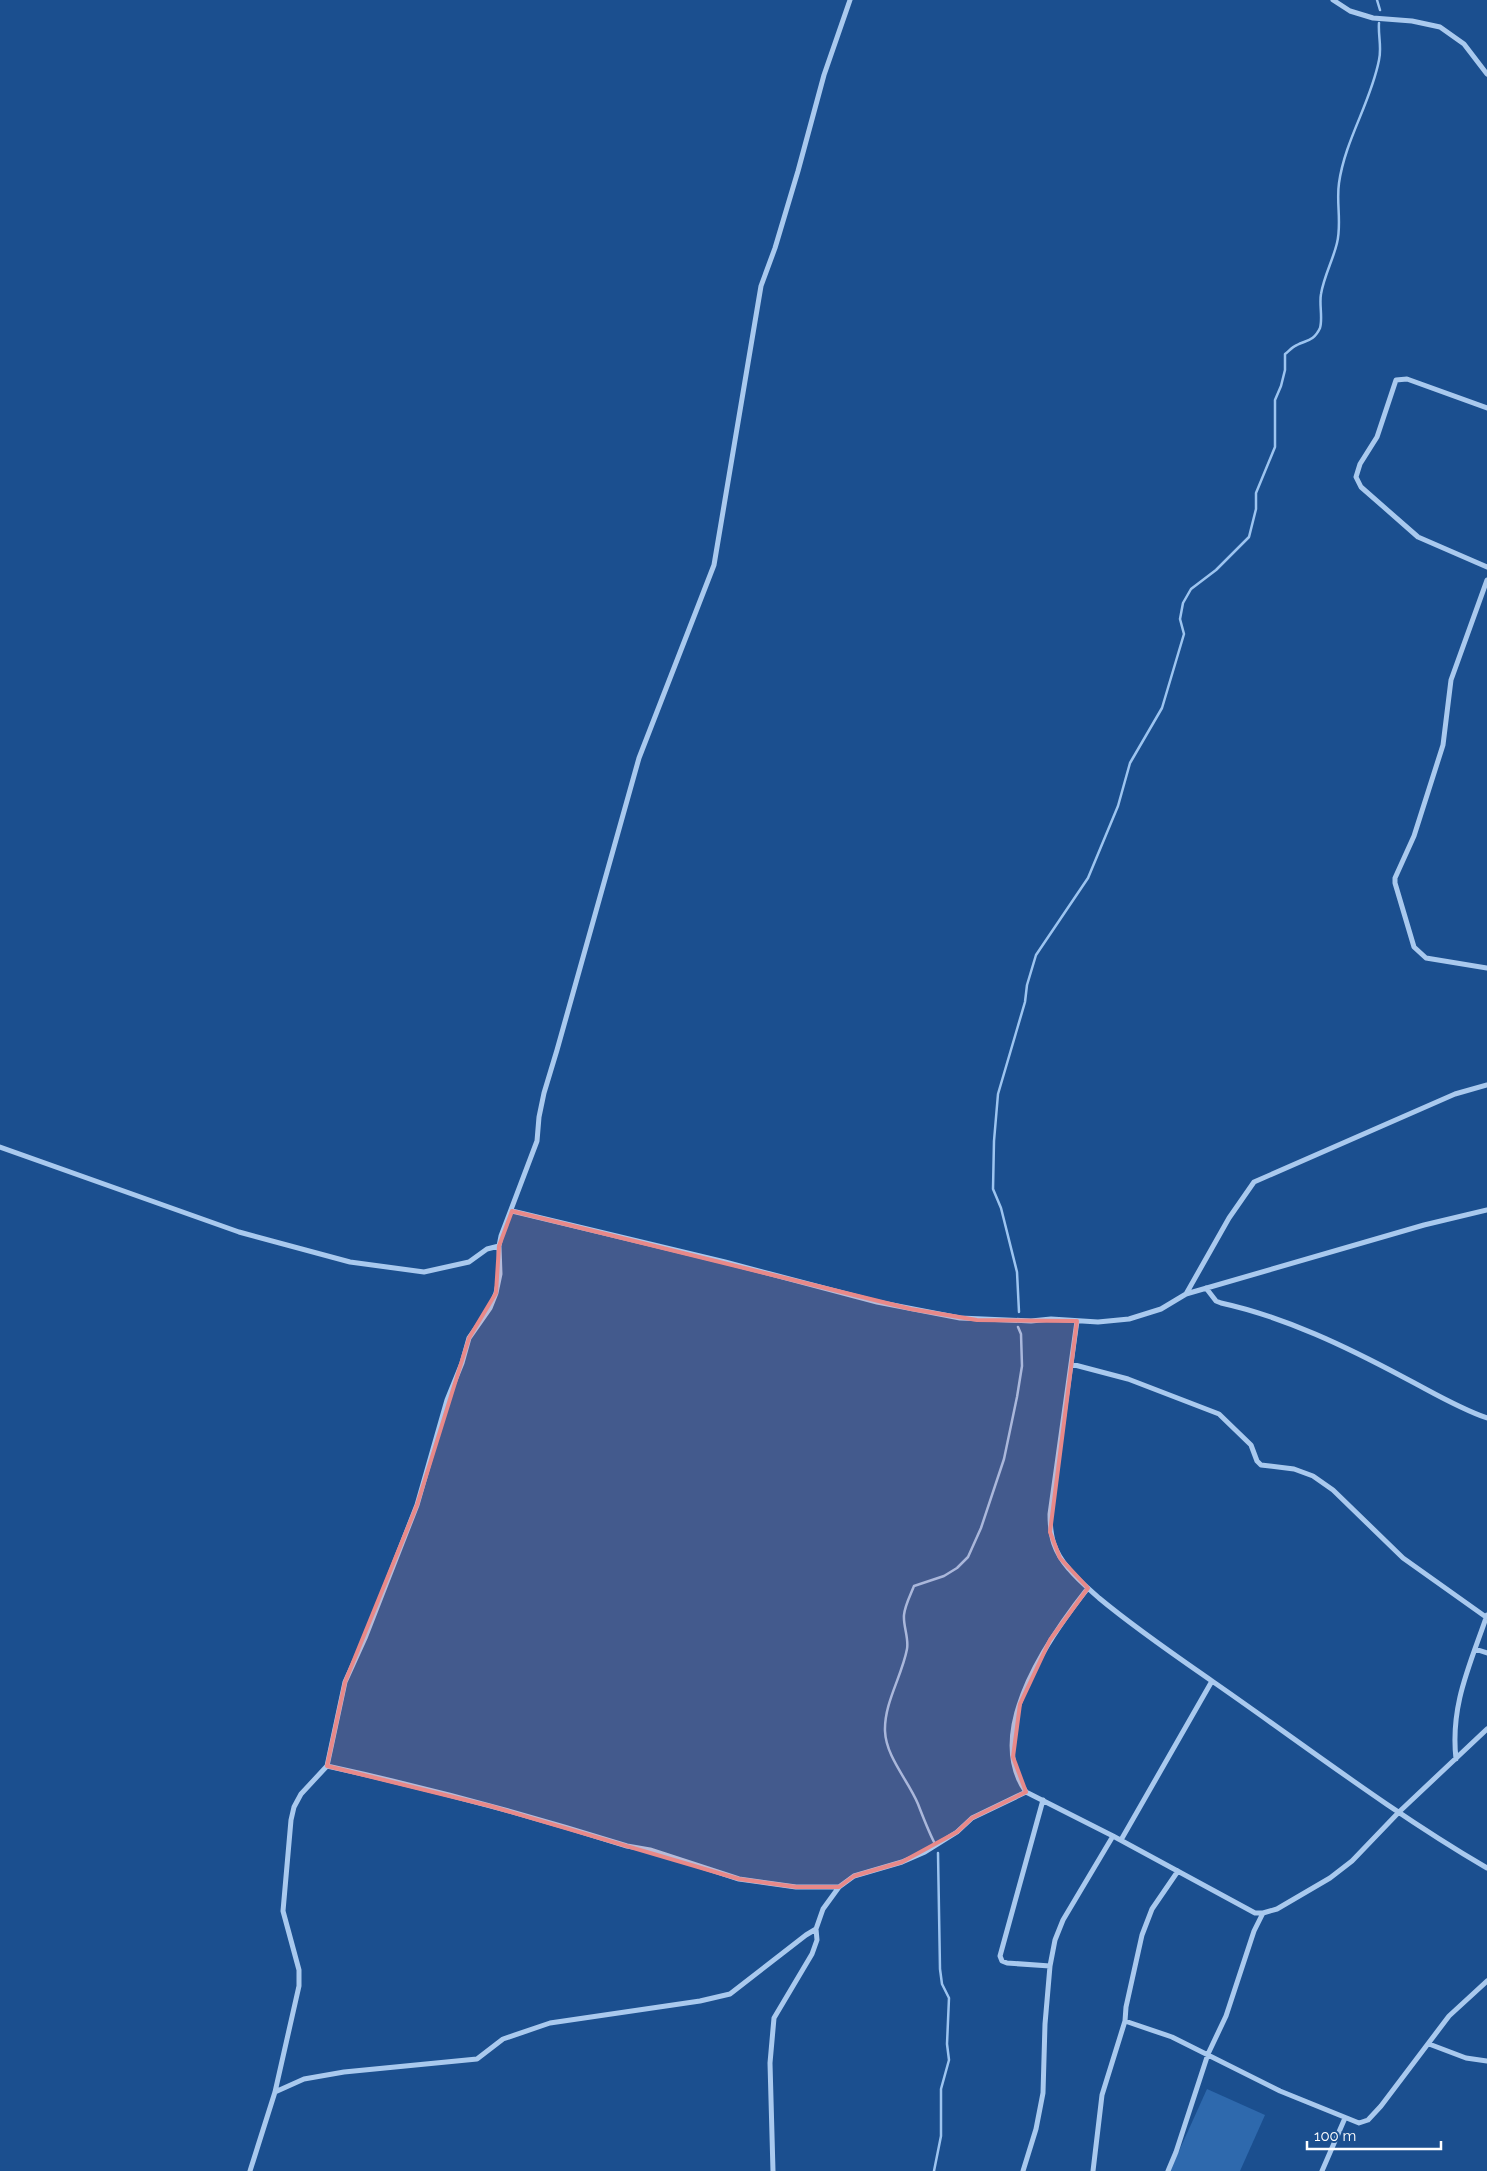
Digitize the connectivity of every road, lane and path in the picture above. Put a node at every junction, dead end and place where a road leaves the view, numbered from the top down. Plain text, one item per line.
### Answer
1 (850, 0) edge
2 (1333, 0) edge
3 (1487, 74) edge
4 (1487, 408) edge
5 (1487, 568) edge
6 (1487, 580) edge
7 (1487, 968) edge
8 (1487, 1085) edge
9 (0, 1147) edge
10 (1487, 1210) edge
11 (512, 1211) junction
12 (499, 1246) junction
13 (1206, 1288) junction
14 (1186, 1294) junction
15 (1077, 1320) junction
16 (1071, 1364) junction
17 (1487, 1418) edge
18 (1088, 1588) junction
19 (1487, 1616) edge
20 (1475, 1650) junction
21 (1487, 1653) edge
22 (1212, 1681) junction
23 (1487, 1729) edge
24 (1456, 1759) junction
25 (327, 1766) junction
26 (1026, 1792) junction
27 (1043, 1800) junction
28 (1399, 1812) junction
29 (1113, 1836) junction
30 (1121, 1840) junction
31 (1487, 1868) edge
32 (1178, 1871) junction
33 (839, 1887) junction
34 (1263, 1913) junction
35 (816, 1929) junction
36 (1050, 1966) junction
37 (1487, 1981) edge
38 (1125, 2021) junction
39 (1429, 2044) junction
40 (1208, 2054) junction
41 (1487, 2061) edge
42 (275, 2092) junction
43 (1345, 2118) junction
44 (250, 2171) edge
45 (773, 2171) edge
46 (1023, 2171) edge
47 (1093, 2171) edge
48 (1168, 2171) edge
49 (1322, 2171) edge

1 - 11 street
2 - 3 street
4 - 5 street
6 - 7 street
8 - 14 street
9 - 12 street
10 - 13 street
11 - 12 street
11 - 15 street
12 - 25 street
13 - 14 street
13 - 17 street
14 - 15 street
15 - 16 street
16 - 18 street
16 - 19 street
18 - 22 street
18 - 26 street
19 - 20 street
20 - 21 street
20 - 24 street
22 - 28 street
22 - 30 street
23 - 24 street
24 - 28 street
25 - 33 street
25 - 42 street
26 - 27 street
26 - 33 street
27 - 29 street
27 - 36 street
28 - 31 street
28 - 34 street
29 - 30 street
29 - 36 street
30 - 32 street
32 - 34 street
32 - 38 street
33 - 35 street
34 - 40 street
35 - 42 street
35 - 45 street
36 - 46 street
37 - 39 street
38 - 40 street
38 - 47 street
39 - 41 street
39 - 43 street
40 - 43 street
40 - 48 street
42 - 44 street
43 - 49 street

